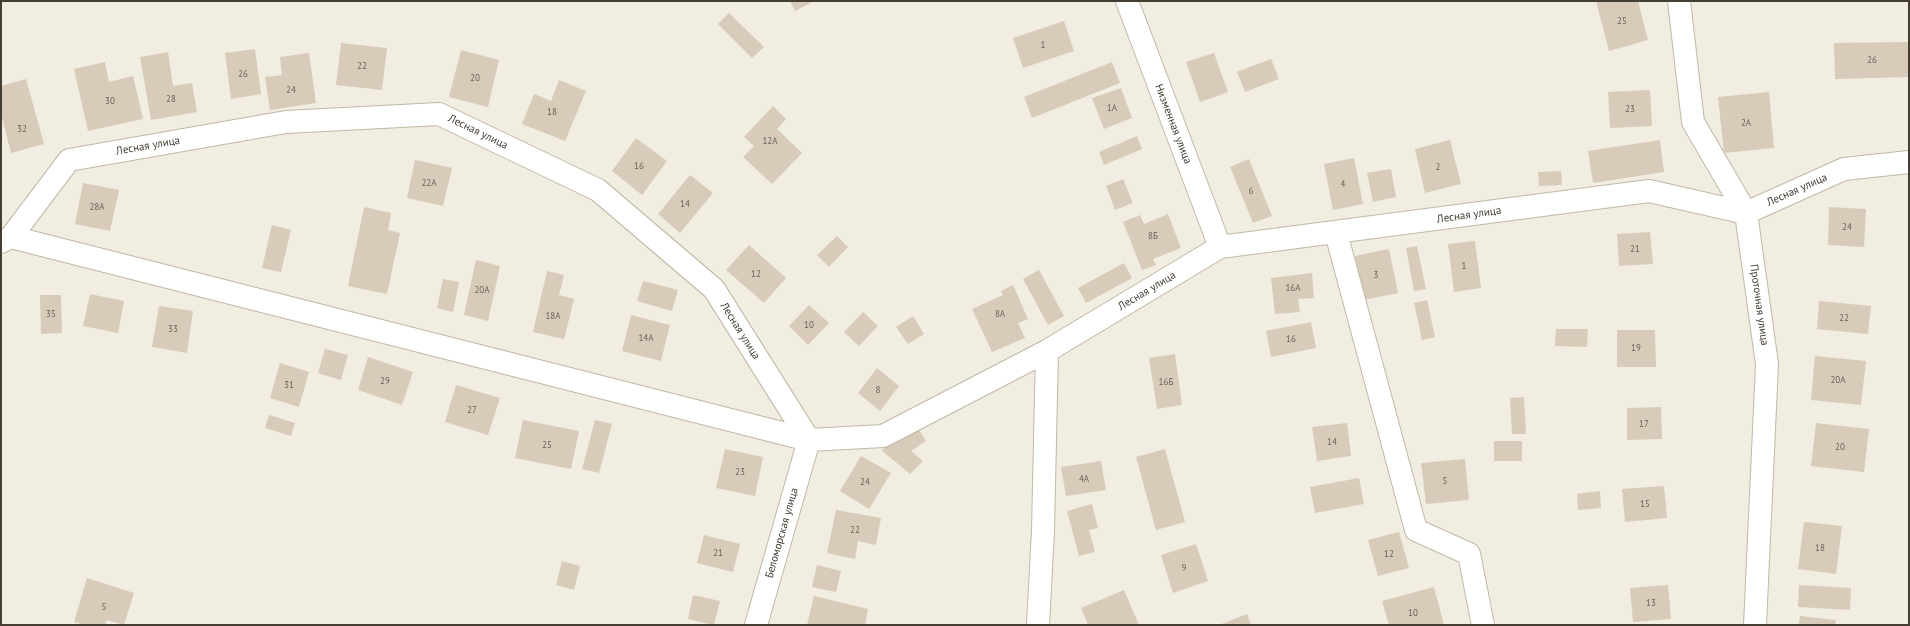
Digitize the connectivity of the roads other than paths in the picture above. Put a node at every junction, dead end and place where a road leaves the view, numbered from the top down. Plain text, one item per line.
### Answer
1 (1126, 1) edge
2 (1679, 1) edge
3 (1909, 162) edge
4 (1746, 213) junction
5 (1336, 233) junction
6 (6, 239) edge
7 (1220, 247) junction
8 (1047, 351) junction
9 (809, 440) junction
10 (756, 625) edge
11 (1038, 625) edge
12 (1483, 625) edge
13 (1755, 625) edge

1 - 7 street, Низменная улица
2 - 4 street, Проточная улица
3 - 4 street, Лесная улица
4 - 5 street, Лесная улица
4 - 13 street, Проточная улица
5 - 7 street, Лесная улица
5 - 12 street
6 - 9 street, Лесная улица
6 - 9 street, Лесная улица
7 - 8 street, Лесная улица
8 - 9 street, Лесная улица
8 - 11 street
9 - 10 street, Беломорская улица

